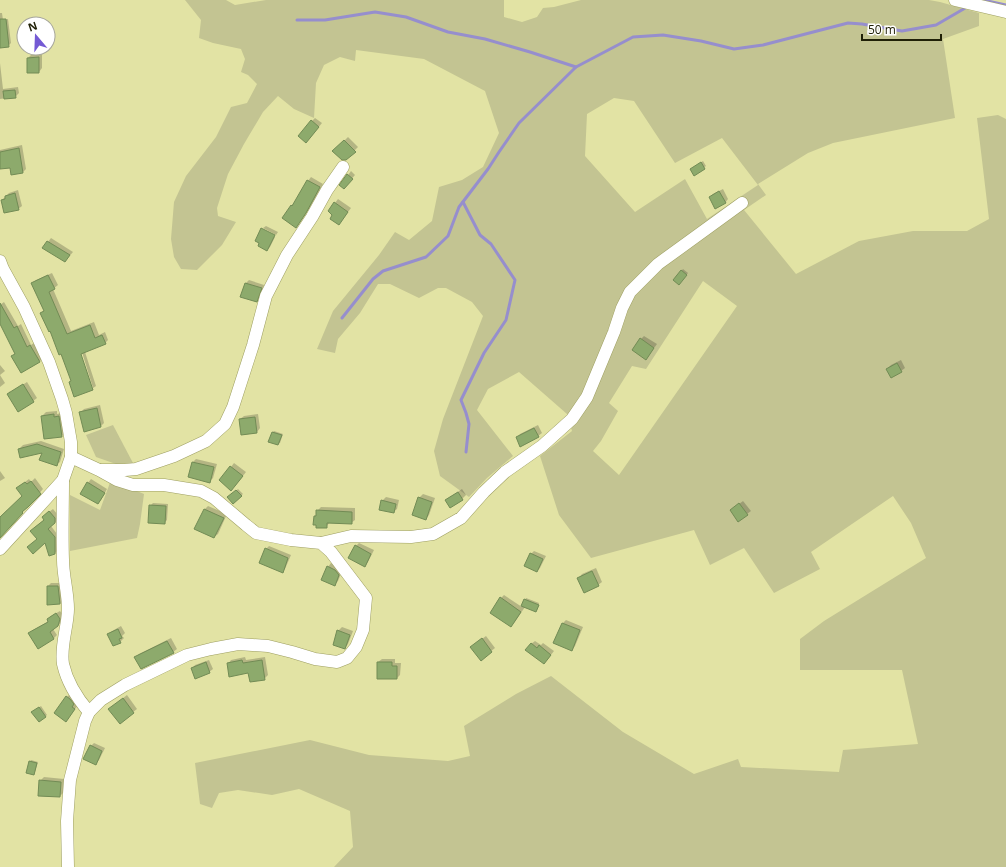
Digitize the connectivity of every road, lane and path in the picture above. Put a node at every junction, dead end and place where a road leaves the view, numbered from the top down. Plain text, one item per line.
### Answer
1 (959, 1) edge
2 (1006, 12) edge
3 (343, 167) dead end
4 (742, 203) dead end
5 (0, 261) edge
6 (71, 457) junction
7 (99, 470) junction
8 (63, 480) junction
9 (321, 542) junction
10 (0, 549) edge
11 (89, 712) junction
12 (68, 867) edge

1 - 2 street
3 - 7 street
4 - 9 street
5 - 6 street
6 - 7 street
6 - 8 street
7 - 9 street
8 - 10 street
8 - 11 street
9 - 11 street
11 - 12 street

